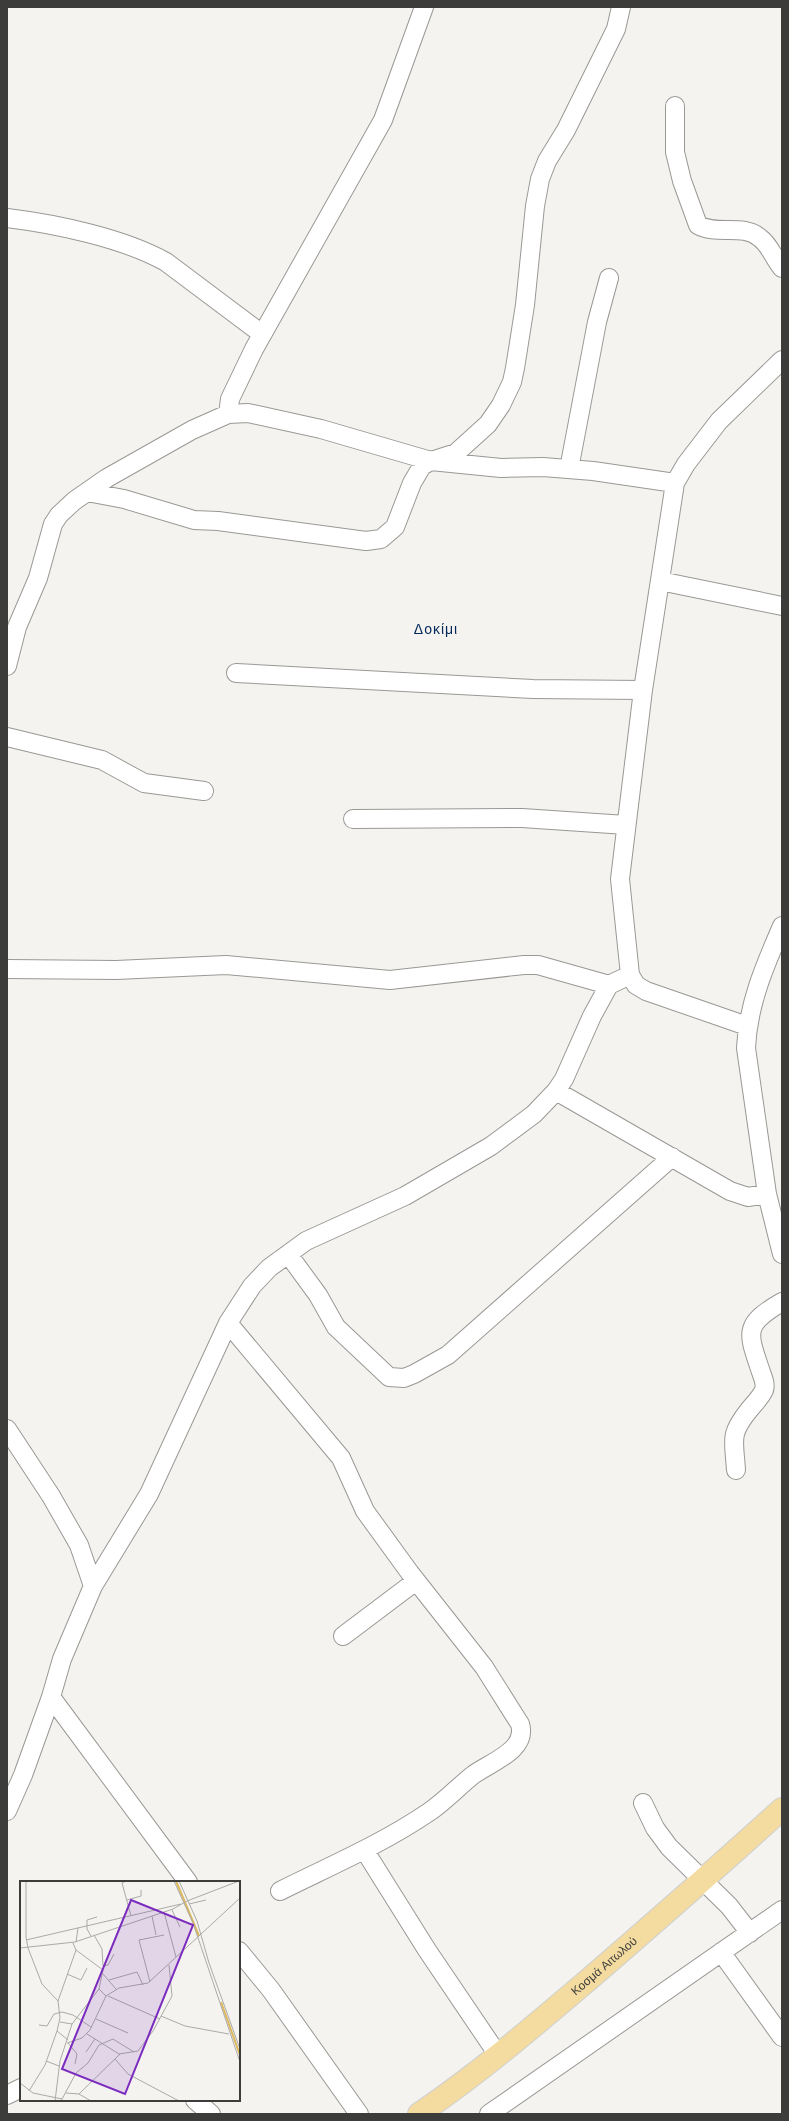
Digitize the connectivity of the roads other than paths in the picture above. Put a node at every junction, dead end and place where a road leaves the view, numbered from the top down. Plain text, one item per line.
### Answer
1 (424, 7) edge
2 (621, 7) edge
3 (675, 106) dead end
4 (7, 218) edge
5 (782, 268) edge
6 (609, 278) dead end
7 (262, 334) junction
8 (782, 360) edge
9 (228, 414) junction
10 (431, 460) junction
11 (569, 469) junction
12 (675, 483) junction
13 (87, 492) junction
14 (660, 581) junction
15 (782, 606) edge
16 (7, 666) edge
17 (236, 673) dead end
18 (643, 690) junction
19 (7, 737) edge
20 (204, 792) dead end
21 (354, 819) dead end
22 (626, 825) junction
23 (782, 926) edge
24 (775, 958) edge
25 (7, 969) edge
26 (630, 976) junction
27 (609, 985) junction
28 (747, 1026) junction
29 (556, 1091) junction
30 (672, 1157) junction
31 (767, 1194) junction
32 (288, 1254) junction
33 (782, 1254) edge
34 (782, 1302) edge
35 (228, 1323) junction
36 (7, 1429) edge
37 (736, 1470) dead end
38 (416, 1581) junction
39 (93, 1586) junction
40 (343, 1636) dead end
41 (51, 1697) junction
42 (643, 1803) dead end
43 (782, 1809) edge
44 (7, 1811) edge
45 (365, 1851) junction
46 (187, 1881) edge
47 (703, 1881) junction
48 (280, 1890) dead end
49 (782, 1910) edge
50 (750, 1933) junction
51 (240, 1952) edge
52 (721, 1952) junction
53 (782, 2037) edge
54 (498, 2055) junction
55 (20, 2088) edge
56 (7, 2095) edge
57 (196, 2101) edge
58 (211, 2114) edge
59 (358, 2114) edge
60 (419, 2114) edge
61 (489, 2114) edge

1 - 7 street
2 - 10 street
3 - 5 street
4 - 7 street
6 - 11 street
7 - 9 street
8 - 12 street
9 - 10 street
9 - 13 street
10 - 11 street
10 - 13 street
11 - 12 street
12 - 14 street
13 - 16 street
14 - 15 street
14 - 18 street
17 - 18 street
18 - 22 street
19 - 20 street
21 - 22 street
22 - 26 street
23 - 24 street
24 - 28 street
25 - 27 street
26 - 27 street
26 - 28 street
27 - 29 street
28 - 31 street
29 - 30 street
29 - 32 street
30 - 31 street
30 - 32 street
31 - 33 street
32 - 35 street
34 - 37 street
35 - 38 street
35 - 39 street
36 - 39 street
38 - 40 street
38 - 45 street
39 - 41 street
41 - 44 street
41 - 46 street
42 - 47 street
43 - 47 main road, Κοσμά Αιτωλού
45 - 48 street
45 - 54 street
47 - 50 street
47 - 54 main road, Κοσμά Αιτωλού
49 - 50 street
50 - 52 street
51 - 59 street
52 - 53 street
52 - 61 street
54 - 60 main road, Κοσμά Αιτωλού
55 - 56 street
57 - 58 street

